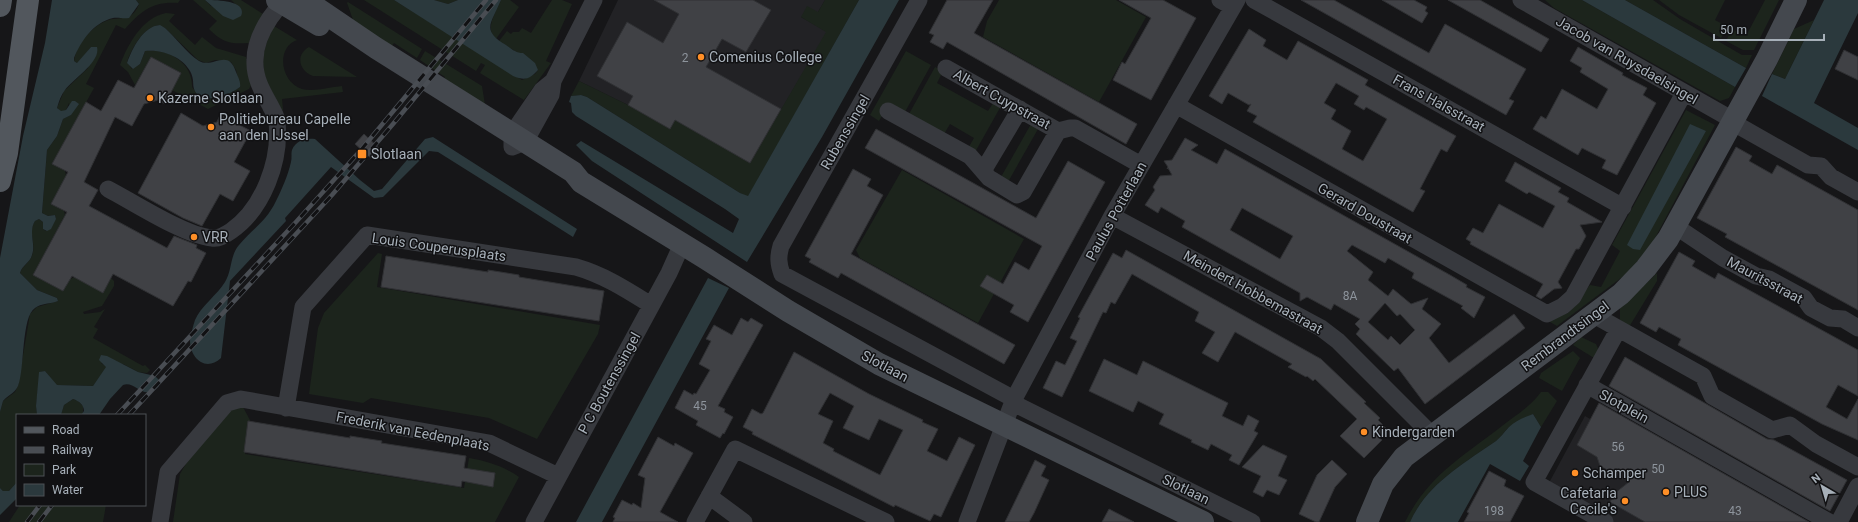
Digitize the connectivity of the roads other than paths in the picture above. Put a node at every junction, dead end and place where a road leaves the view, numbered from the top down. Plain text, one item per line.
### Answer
1 (1, 0) edge
2 (28, 0) edge
3 (281, 0) edge
4 (305, 0) edge
5 (594, 0) edge
6 (919, 0) edge
7 (1254, 0) edge
8 (1521, 0) edge
9 (1796, 0) edge
10 (1230, 2) edge
11 (0, 6) edge
12 (946, 68) dead end
13 (1684, 93) junction
14 (1176, 105) junction
15 (1020, 109) junction
16 (888, 111) dead end
17 (1732, 121) junction
18 (1058, 131) junction
19 (516, 141) junction
20 (1141, 165) junction
21 (984, 171) junction
22 (0, 181) edge
23 (108, 189) dead end
24 (1858, 192) edge
25 (1623, 207) junction
26 (1112, 216) junction
27 (1675, 226) junction
28 (682, 244) junction
29 (780, 266) joint
30 (651, 305) junction
31 (1555, 311) joint
32 (1594, 315) junction
33 (1858, 328) edge
34 (1618, 330) junction
35 (1587, 385) junction
36 (1014, 401) junction
37 (286, 408) junction
38 (1003, 426) junction
39 (1432, 436) junction
40 (1858, 467) edge
41 (558, 476) junction
42 (1858, 486) edge
43 (709, 496) junction
44 (160, 522) edge
45 (534, 522) edge
46 (695, 522) edge
47 (744, 522) edge
48 (886, 522) edge
49 (967, 522) edge
50 (1203, 522) edge
51 (1252, 522) edge
52 (1367, 522) edge
53 (1605, 522) edge
54 (1829, 522) edge
55 (1839, 522) edge

1 - 11 main road
2 - 22 main road
3 - 19 street, Slotlaan
3 - 23 street, Slotlaan
4 - 19 street, Slotlaan
5 - 19 street
6 - 29 street, Rubenssingel
7 - 25 street, Frans Halsstraat
8 - 13 street, Jacob van Ruysdaelsingel
9 - 17 street, Rembrandtsingel
10 - 14 street, Paulus Potterlaan
12 - 15 street, Albert Cuypstraat
13 - 17 street, Jacob van Ruysdaelsingel
13 - 25 street, Rembrandtsingel
14 - 20 street, Paulus Potterlaan
14 - 31 street, Gerard Doustraat
15 - 18 street, Albert Cuypstraat
15 - 21 street
16 - 21 street, Albert Cuypstraat
17 - 24 street, Jacob van Ruysdaelsingel
17 - 27 street, Rembrandtsingel
18 - 20 street, Albert Cuypstraat
18 - 21 street, Albert Cuypstraat
19 - 28 street, Slotlaan
20 - 26 street, Paulus Potterlaan
25 - 31 street, Rembrandtsingel
26 - 36 street, Paulus Potterlaan
26 - 39 street, Meindert Hobbemastraat
27 - 32 street, Rembrandtsingel
27 - 33 street, Mauritsstraat
28 - 30 street, P C Boutenssingel
28 - 38 street, Slotlaan
29 - 36 street, Slotlaan
30 - 37 street, Louis Couperusplaats
30 - 41 street, P C Boutenssingel
32 - 34 street
32 - 39 street, Rembrandtsingel
34 - 35 street, Rembrandtsingel
34 - 40 street
35 - 53 street, Slotplein
35 - 54 street, Slotplein
36 - 38 street, Paulus Potterlaan
36 - 51 street, Slotlaan
37 - 41 street, Frederik van Eedenplaats
37 - 44 street, Frederik van Eedenplaats
38 - 49 street, Paulus Potterlaan
38 - 50 street, Slotlaan
39 - 52 street, Rembrandtsingel
41 - 45 street, P C Boutenssingel
42 - 55 street
43 - 46 street
43 - 47 street
43 - 48 street

